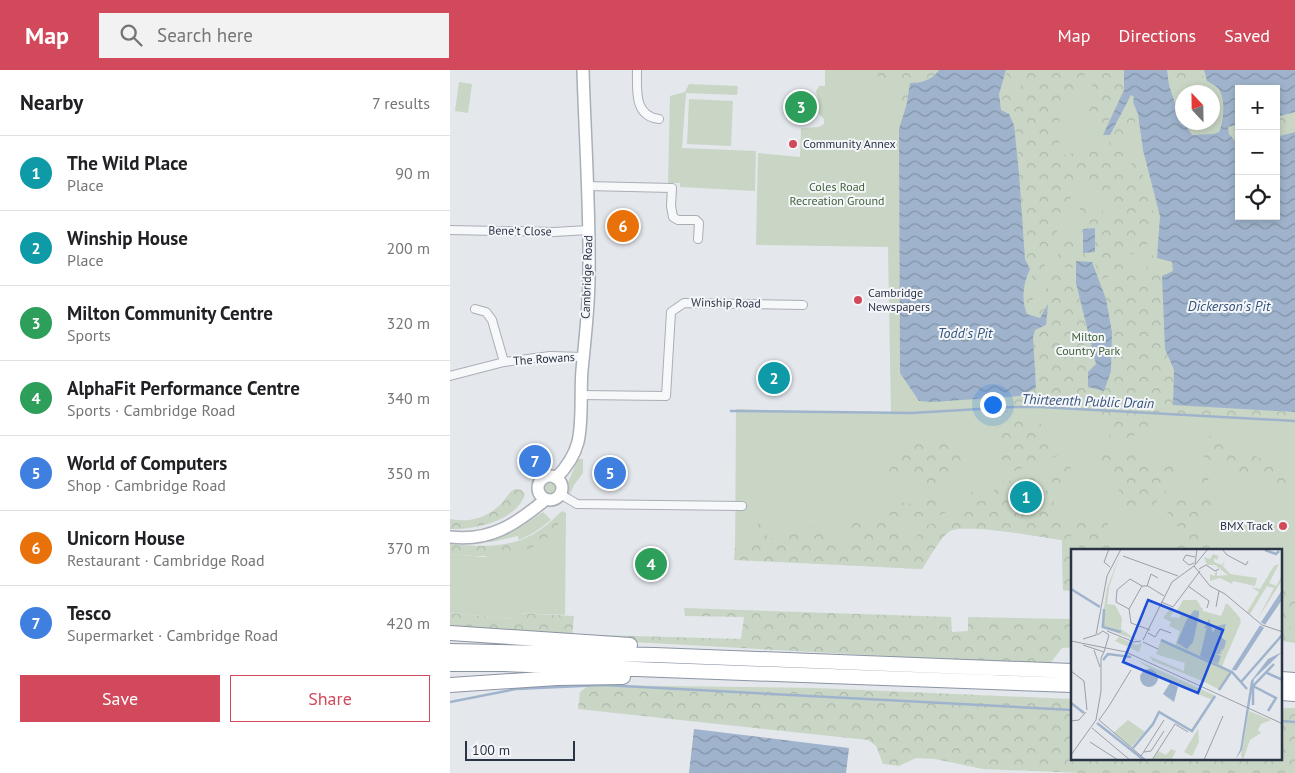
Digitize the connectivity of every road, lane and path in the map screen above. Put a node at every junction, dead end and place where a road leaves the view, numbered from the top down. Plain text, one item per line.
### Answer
1 (583, 70) edge
2 (637, 70) edge
3 (660, 119) dead end
4 (587, 186) junction
5 (450, 230) edge
6 (589, 230) junction
7 (698, 239) dead end
8 (803, 305) dead end
9 (475, 309) dead end
10 (584, 357) junction
11 (504, 362) junction
12 (450, 376) edge
13 (580, 395) junction
14 (556, 478) junction
15 (560, 494) junction
16 (545, 500) junction
17 (742, 506) dead end
18 (450, 537) edge
19 (450, 634) edge
20 (450, 651) edge
21 (727, 658) junction
22 (450, 664) edge
23 (683, 670) junction
24 (1071, 671) edge
25 (1282, 679) edge
26 (1295, 680) edge
27 (450, 685) edge
28 (1071, 685) edge
29 (1282, 693) edge
30 (1295, 694) edge

1 - 4 street, Cambridge Road
2 - 3 street
4 - 6 street, Cambridge Road
4 - 7 street
5 - 6 street, Bene't Close
6 - 10 street, Cambridge Road
8 - 13 street, Winship Road
9 - 11 street, The Rowans
10 - 11 street, The Rowans
10 - 13 street, Cambridge Road
11 - 12 street, The Rowans
13 - 14 street, Cambridge Road
14 - 15 street
14 - 16 street
15 - 16 street
15 - 17 street
16 - 18 street
19 - 21 highway
20 - 21 highway
21 - 24 highway
22 - 23 highway
23 - 27 highway
23 - 28 highway
25 - 26 highway
29 - 30 highway

